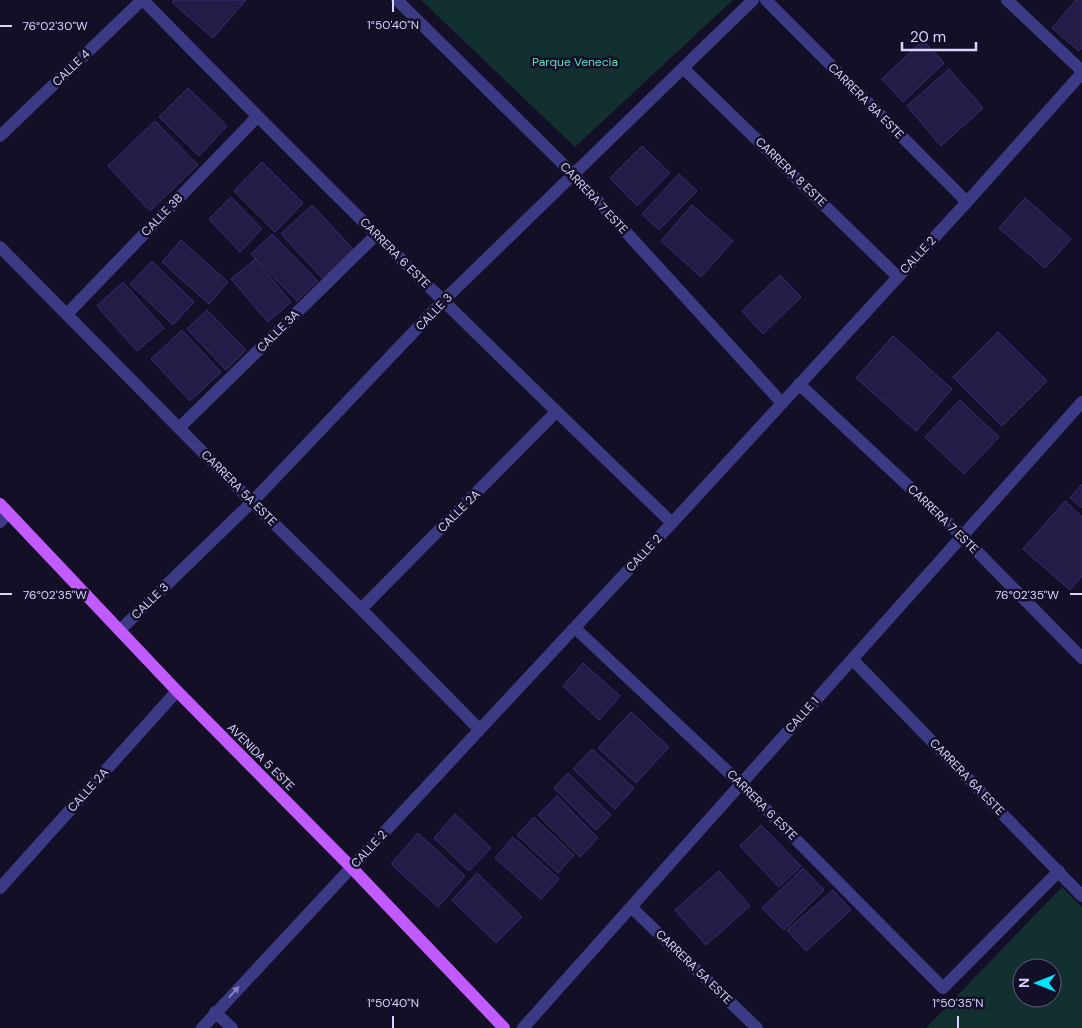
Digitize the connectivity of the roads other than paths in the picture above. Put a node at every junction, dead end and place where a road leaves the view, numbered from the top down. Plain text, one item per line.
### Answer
1 (142, 0) edge
2 (397, 0) edge
3 (754, 0) edge
4 (766, 0) edge
5 (1008, 0) edge
6 (684, 68) junction
7 (1082, 72) edge
8 (257, 116) junction
9 (0, 136) edge
10 (574, 176) junction
11 (967, 202) junction
12 (377, 234) junction
13 (0, 246) edge
14 (898, 277) junction
15 (444, 301) junction
16 (67, 314) junction
17 (800, 384) junction
18 (1082, 402) edge
19 (782, 403) junction
20 (556, 412) junction
21 (179, 428) junction
22 (252, 502) junction
23 (3, 513) edge
24 (672, 524) junction
25 (962, 536) junction
26 (361, 609) junction
27 (575, 628) junction
28 (120, 630) junction
29 (1082, 658) edge
30 (852, 659) junction
31 (177, 691) junction
32 (479, 728) junction
33 (741, 784) junction
34 (352, 868) junction
35 (1059, 871) junction
36 (0, 888) edge
37 (1082, 896) edge
38 (631, 907) junction
39 (215, 1012) junction
40 (202, 1028) edge
41 (232, 1028) edge
42 (504, 1028) edge
43 (523, 1028) edge
44 (757, 1028) edge

1 - 8 street, CARRERA 6 ESTE
1 - 9 street, CALLE 4
2 - 10 street, CARRERA 7 ESTE
3 - 6 street, CALLE 3
4 - 11 street, CARRERA 8A ESTE
5 - 7 street
6 - 10 street, CALLE 3
6 - 14 street, CARRERA 8 ESTE
7 - 11 street, CALLE 2
8 - 12 street, CARRERA 6 ESTE
8 - 16 street, CALLE 3B
10 - 15 street, CALLE 3
10 - 19 street, CARRERA 7 ESTE
11 - 14 street, CALLE 2
12 - 15 street, CARRERA 6 ESTE
12 - 21 street, CALLE 3A
13 - 16 street, CARRERA 5A ESTE
14 - 17 street, CALLE 2
15 - 20 street, CARRERA 6 ESTE
15 - 22 street, CALLE 3
16 - 21 street, CARRERA 5A ESTE
17 - 19 street, CALLE 2
17 - 25 street, CARRERA 7 ESTE
18 - 25 street, CALLE 1
19 - 24 street, CALLE 2
20 - 24 street, CARRERA 6 ESTE
20 - 26 street, CALLE 2A
21 - 22 street, CARRERA 5A ESTE
22 - 26 street, CARRERA 5A ESTE
22 - 28 street, CALLE 3
23 - 28 main road, AVENIDA 5 ESTE
24 - 27 street, CALLE 2
25 - 29 street, CARRERA 7 ESTE
25 - 30 street, CALLE 1
26 - 32 street, CARRERA 5A ESTE
27 - 32 street, CALLE 2
27 - 33 street, CARRERA 6 ESTE
28 - 31 main road, AVENIDA 5 ESTE
30 - 33 street, CALLE 1
30 - 35 street, CARRERA 6A ESTE
31 - 34 main road, AVENIDA 5 ESTE
31 - 36 street, CALLE 2A
32 - 34 street, CALLE 2
33 - 35 street, CARRERA 6 ESTE
33 - 38 street, CALLE 1
39 -> 34 street, CALLE 2
34 - 42 main road, AVENIDA 5 ESTE
35 - 37 street, CARRERA 6A ESTE
38 - 43 street, CALLE 1
38 - 44 street, CARRERA 5A ESTE
39 - 40 street, CALLE 2
39 - 41 street

